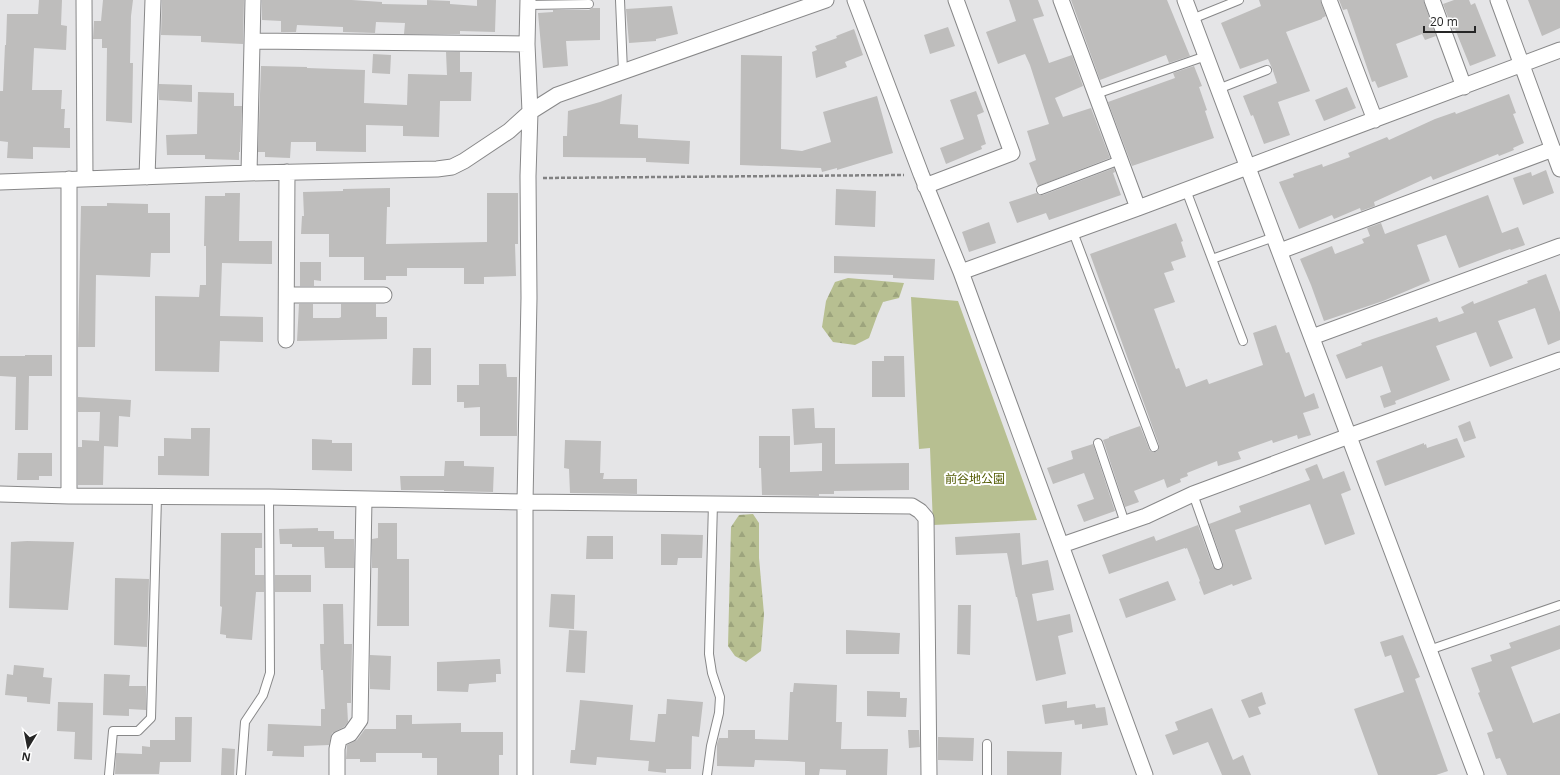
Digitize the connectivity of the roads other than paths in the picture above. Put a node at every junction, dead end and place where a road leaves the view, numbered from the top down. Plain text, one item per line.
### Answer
1 (84, 0) edge
2 (153, 0) edge
3 (253, 0) edge
4 (620, 0) edge
5 (826, 0) edge
6 (855, 0) edge
7 (956, 0) edge
8 (1061, 0) edge
9 (1185, 0) edge
10 (1239, 0) edge
11 (1330, 0) edge
12 (1432, 0) edge
13 (1498, 0) edge
14 (528, 2) edge
15 (589, 4) dead end
16 (1192, 19) junction
17 (253, 41) junction
18 (527, 44) junction
19 (1560, 50) edge
20 (1206, 56) junction
21 (1522, 64) junction
22 (1267, 70) dead end
23 (623, 71) junction
24 (1464, 87) junction
25 (1218, 89) junction
26 (1096, 94) junction
27 (530, 112) junction
28 (1375, 120) junction
29 (1553, 149) junction
30 (1120, 160) junction
31 (1247, 168) junction
32 (1560, 169) edge
33 (287, 172) junction
34 (249, 173) junction
35 (148, 177) junction
36 (69, 179) junction
37 (85, 179) junction
38 (923, 180) junction
39 (0, 182) edge
40 (1041, 190) dead end
41 (1186, 190) junction
42 (1138, 208) junction
43 (1073, 232) junction
44 (1277, 244) junction
45 (1560, 246) edge
46 (1212, 260) junction
47 (960, 272) junction
48 (287, 295) junction
49 (384, 295) dead end
50 (1312, 337) junction
51 (286, 340) dead end
52 (1243, 341) dead end
53 (1560, 360) edge
54 (1349, 436) junction
55 (1098, 443) dead end
56 (1154, 448) dead end
57 (0, 494) edge
58 (1193, 494) junction
59 (69, 496) junction
60 (157, 497) junction
61 (269, 497) junction
62 (364, 499) junction
63 (525, 502) junction
64 (713, 503) junction
65 (1125, 523) junction
66 (1062, 545) junction
67 (1218, 565) dead end
68 (1560, 604) edge
69 (1429, 650) junction
70 (987, 744) dead end
71 (109, 775) edge
72 (241, 775) edge
73 (337, 775) edge
74 (526, 775) edge
75 (707, 775) edge
76 (929, 775) edge
77 (987, 775) edge
78 (1146, 775) edge
79 (1476, 775) edge

1 - 37 street
2 - 35 street
3 - 17 street
4 - 23 lane
5 - 23 street
6 - 38 street
7 - 38 street
8 - 26 street
9 - 16 street
10 - 16 lane
11 - 28 street
12 - 24 street
13 - 21 street
14 - 15 lane
14 - 18 street
16 - 20 street
17 - 18 street
17 - 34 street
18 - 27 street
19 - 21 street
20 - 25 street
20 - 26 lane
21 - 24 street
21 - 29 street
22 - 25 lane
23 - 27 street
24 - 28 street
25 - 31 street
26 - 30 street
27 - 33 street
27 - 63 street
28 - 31 street
29 - 32 street
29 - 44 street
30 - 40 lane
30 - 42 street
31 - 41 street
31 - 44 street
33 - 34 street
33 - 48 street
34 - 35 street
35 - 37 street
36 - 37 street
36 - 39 street
36 - 59 street
38 - 47 street
41 - 42 street
41 - 46 lane
42 - 43 street
43 - 47 street
43 - 56 lane
44 - 46 lane
44 - 50 street
45 - 50 street
46 - 52 lane
47 - 66 street
48 - 49 street
48 - 51 street
50 - 54 street
53 - 54 street
54 - 58 street
54 - 69 street
55 - 65 lane
57 - 59 street
58 - 65 street
58 - 67 lane
59 - 60 street
60 - 61 street
60 - 71 lane
61 - 62 street
61 - 72 lane
62 - 63 street
62 - 73 street
63 - 64 street
63 - 74 street
64 - 75 lane
64 - 76 street
65 - 66 street
66 - 78 street
68 - 69 lane
69 - 79 street
70 - 77 lane

